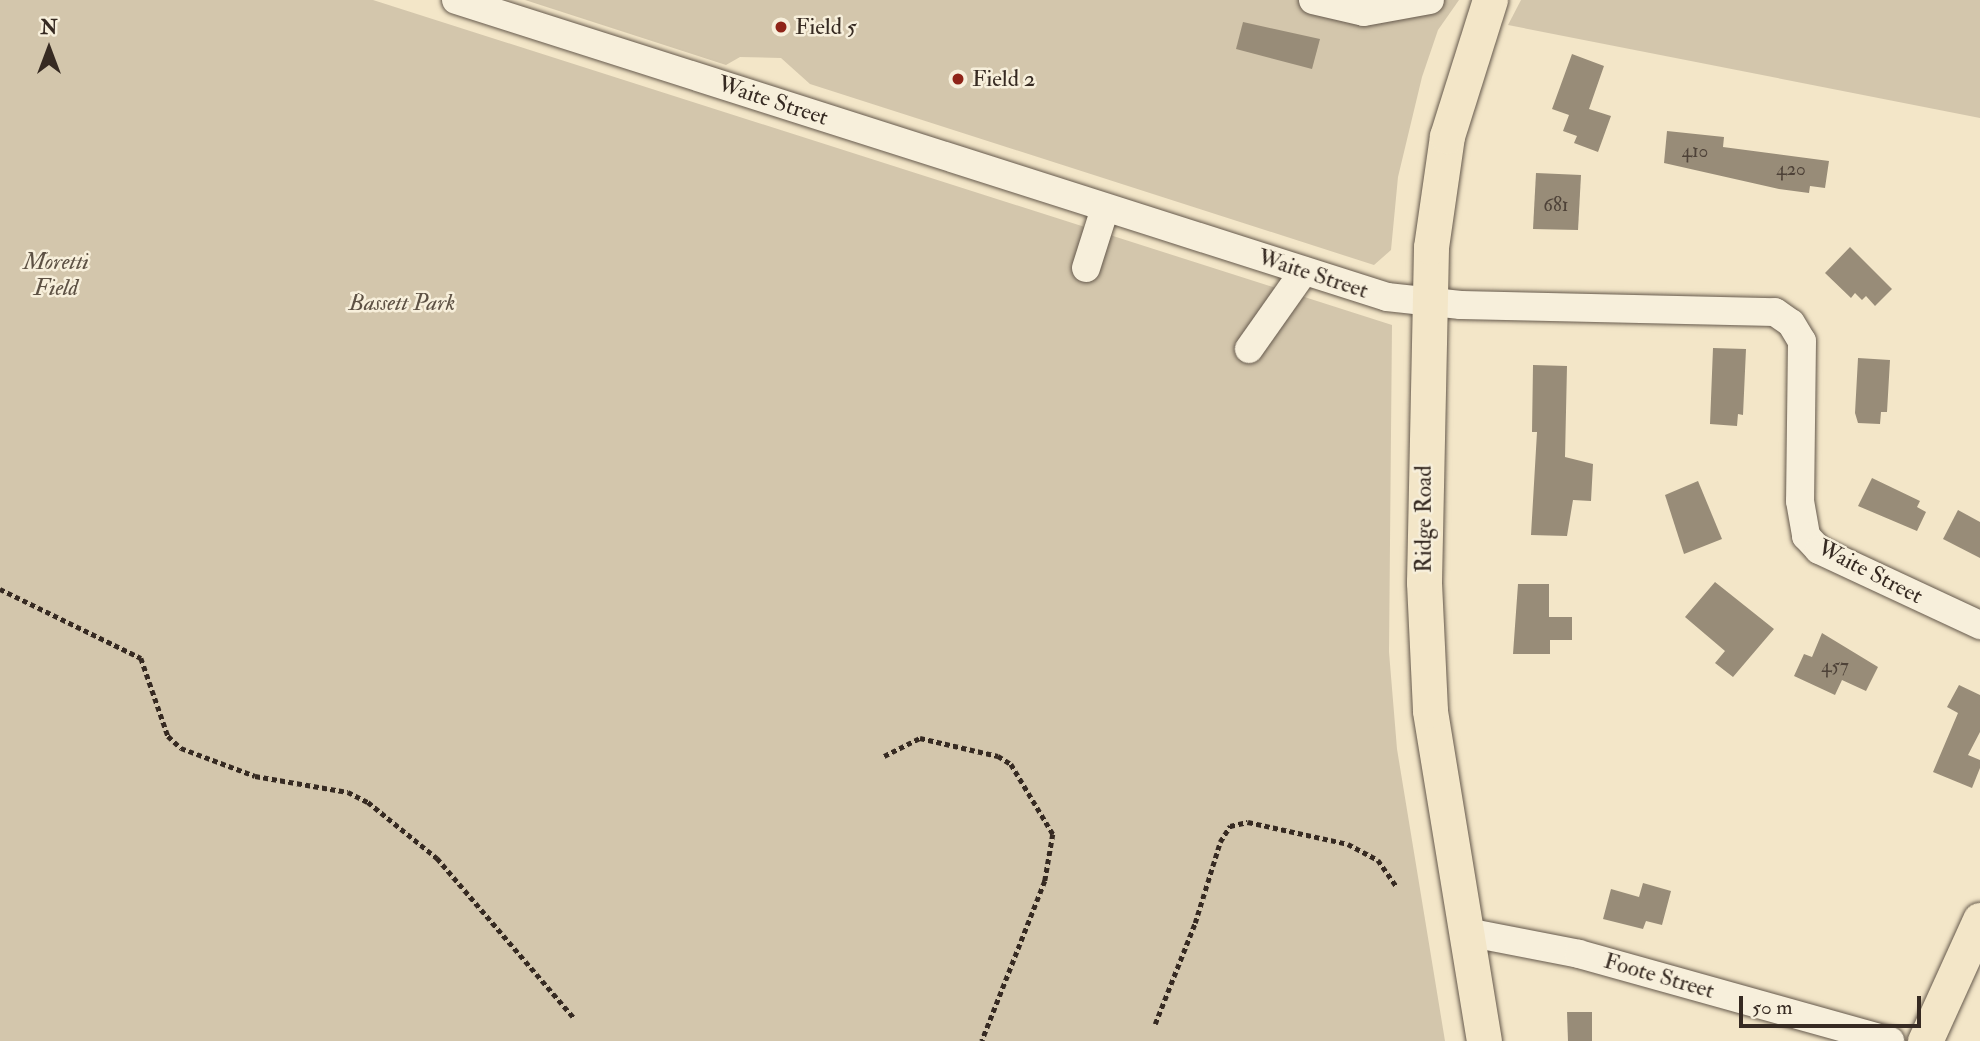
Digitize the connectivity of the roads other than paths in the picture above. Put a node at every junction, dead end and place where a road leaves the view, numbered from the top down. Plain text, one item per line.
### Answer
1 (456, 0) edge
2 (1313, 0) edge
3 (1430, 0) edge
4 (1490, 0) edge
5 (1105, 208) junction
6 (1086, 268) dead end
7 (1304, 271) junction
8 (1428, 302) junction
9 (1249, 349) dead end
10 (1980, 625) edge
11 (1980, 920) edge
12 (1466, 932) junction
13 (1484, 1041) edge
14 (1890, 1041) edge
15 (1925, 1041) edge

1 - 5 street, Waite Street
2 - 3 street
4 - 8 main road, Ridge Road
5 - 6 street
5 - 7 street, Waite Street
7 - 8 street, Waite Street
7 - 9 street
8 - 10 street, Waite Street
8 - 12 main road, Ridge Road
11 - 15 main road
12 - 13 main road, Ridge Road
12 - 14 street, Foote Street

